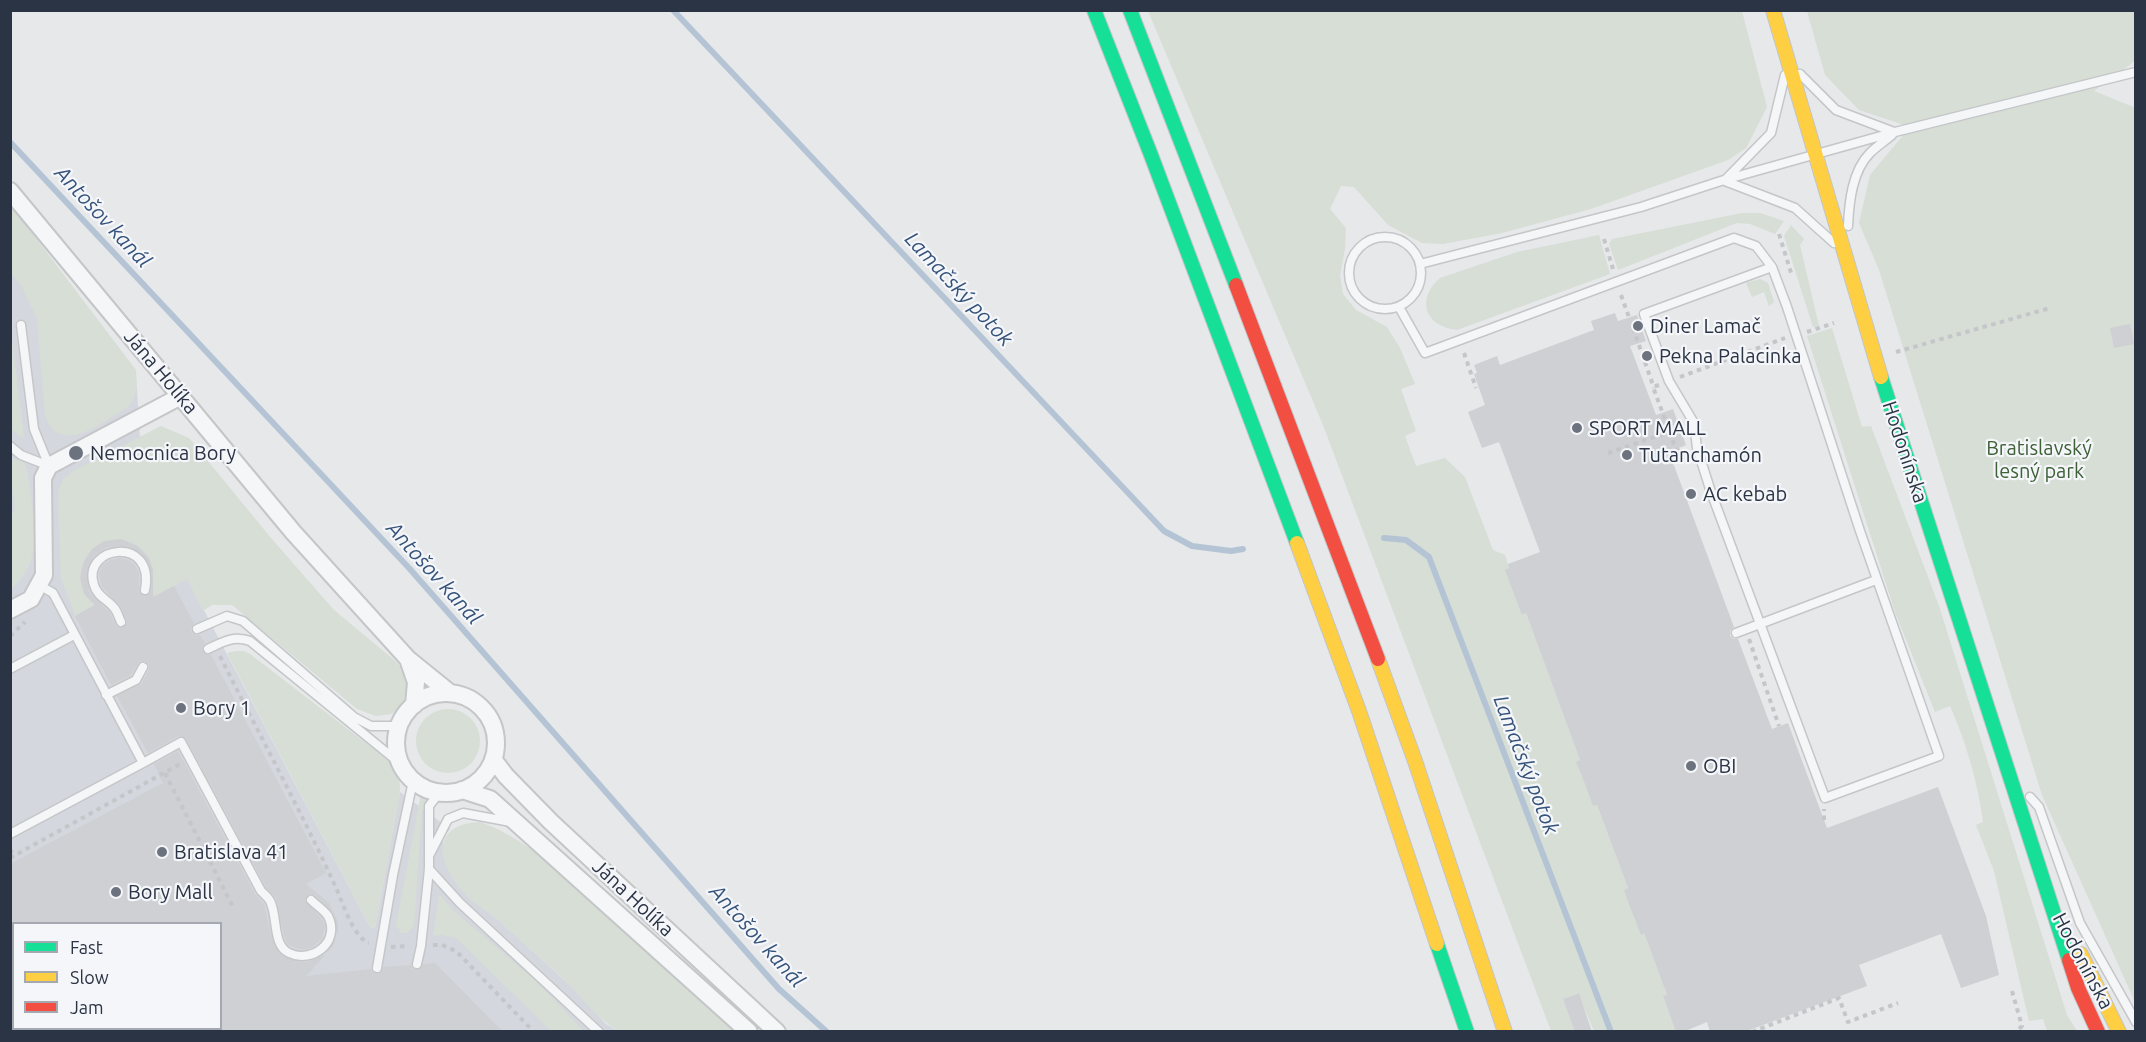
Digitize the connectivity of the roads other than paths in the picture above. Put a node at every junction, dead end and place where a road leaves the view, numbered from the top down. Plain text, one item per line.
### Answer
1 (1094, 10) edge
2 (1130, 10) edge
3 (1773, 10) edge
4 (1788, 61) junction
5 (2136, 72) edge
6 (1895, 132) junction
7 (1817, 154) junction
8 (1724, 180) junction
9 (10, 191) edge
10 (1846, 254) junction
11 (1420, 264) junction
12 (1772, 267) junction
13 (1399, 307) junction
14 (21, 325) dead end
15 (181, 396) junction
16 (10, 446) edge
17 (49, 466) junction
18 (1876, 580) junction
19 (39, 585) junction
20 (145, 590) dead end
21 (10, 610) edge
22 (121, 622) dead end
23 (1760, 624) junction
24 (197, 629) dead end
25 (1737, 633) dead end
26 (74, 635) junction
27 (208, 649) dead end
28 (408, 659) junction
29 (143, 667) dead end
30 (10, 669) edge
31 (450, 693) junction
32 (106, 695) junction
33 (414, 705) junction
34 (399, 726) junction
35 (494, 759) junction
36 (143, 764) junction
37 (402, 765) junction
38 (413, 780) junction
39 (462, 790) junction
40 (440, 792) junction
41 (2030, 797) dead end
42 (517, 823) junction
43 (10, 834) edge
44 (430, 854) junction
45 (429, 869) junction
46 (2046, 891) junction
47 (311, 900) dead end
48 (417, 964) dead end
49 (377, 968) dead end
50 (2136, 1022) edge
51 (599, 1032) edge
52 (749, 1032) edge
53 (777, 1032) edge
54 (1467, 1032) edge
55 (1505, 1032) edge
56 (2098, 1032) edge
57 (2119, 1032) edge

1 - 54 main road
2 - 55 main road
3 - 4 main road, Hodonínska
4 - 6 lane
4 - 7 main road, Hodonínska
4 - 8 lane
5 - 6 lane
6 - 7 lane
6 - 10 lane
7 - 8 lane
7 - 10 main road, Hodonínska
8 - 10 lane
8 - 11 lane
9 - 15 street, Jána Holíka
10 - 46 main road, Hodonínska
11 - 13 lane
11 - 13 lane
12 - 13 lane
12 - 18 lane
12 - 23 lane
14 - 17 lane
15 - 17 street
15 - 28 street, Jána Holíka
16 - 17 lane
17 - 19 street
18 - 23 lane
18 - 23 lane
19 - 21 street
19 - 26 lane
20 - 22 lane
23 - 25 lane
24 - 34 lane
26 - 30 lane
26 - 32 lane
27 - 37 lane
28 - 31 street, Jána Holíka
28 - 33 street, Jána Holíka
29 - 32 lane
31 - 33 street
31 - 35 street
32 - 36 lane
33 - 34 street
34 - 37 street
35 - 39 street
35 - 53 street, Jána Holíka
36 - 43 lane
36 - 47 lane
37 - 38 street
38 - 40 street
38 - 49 lane
39 - 40 street
39 - 42 street, Jána Holíka
40 - 44 lane
41 - 50 lane
42 - 44 lane
42 - 52 street, Jána Holíka
44 - 45 lane
45 - 48 lane
45 - 51 lane
46 - 56 main road, Hodonínska
46 - 57 main road, Hodonínska

